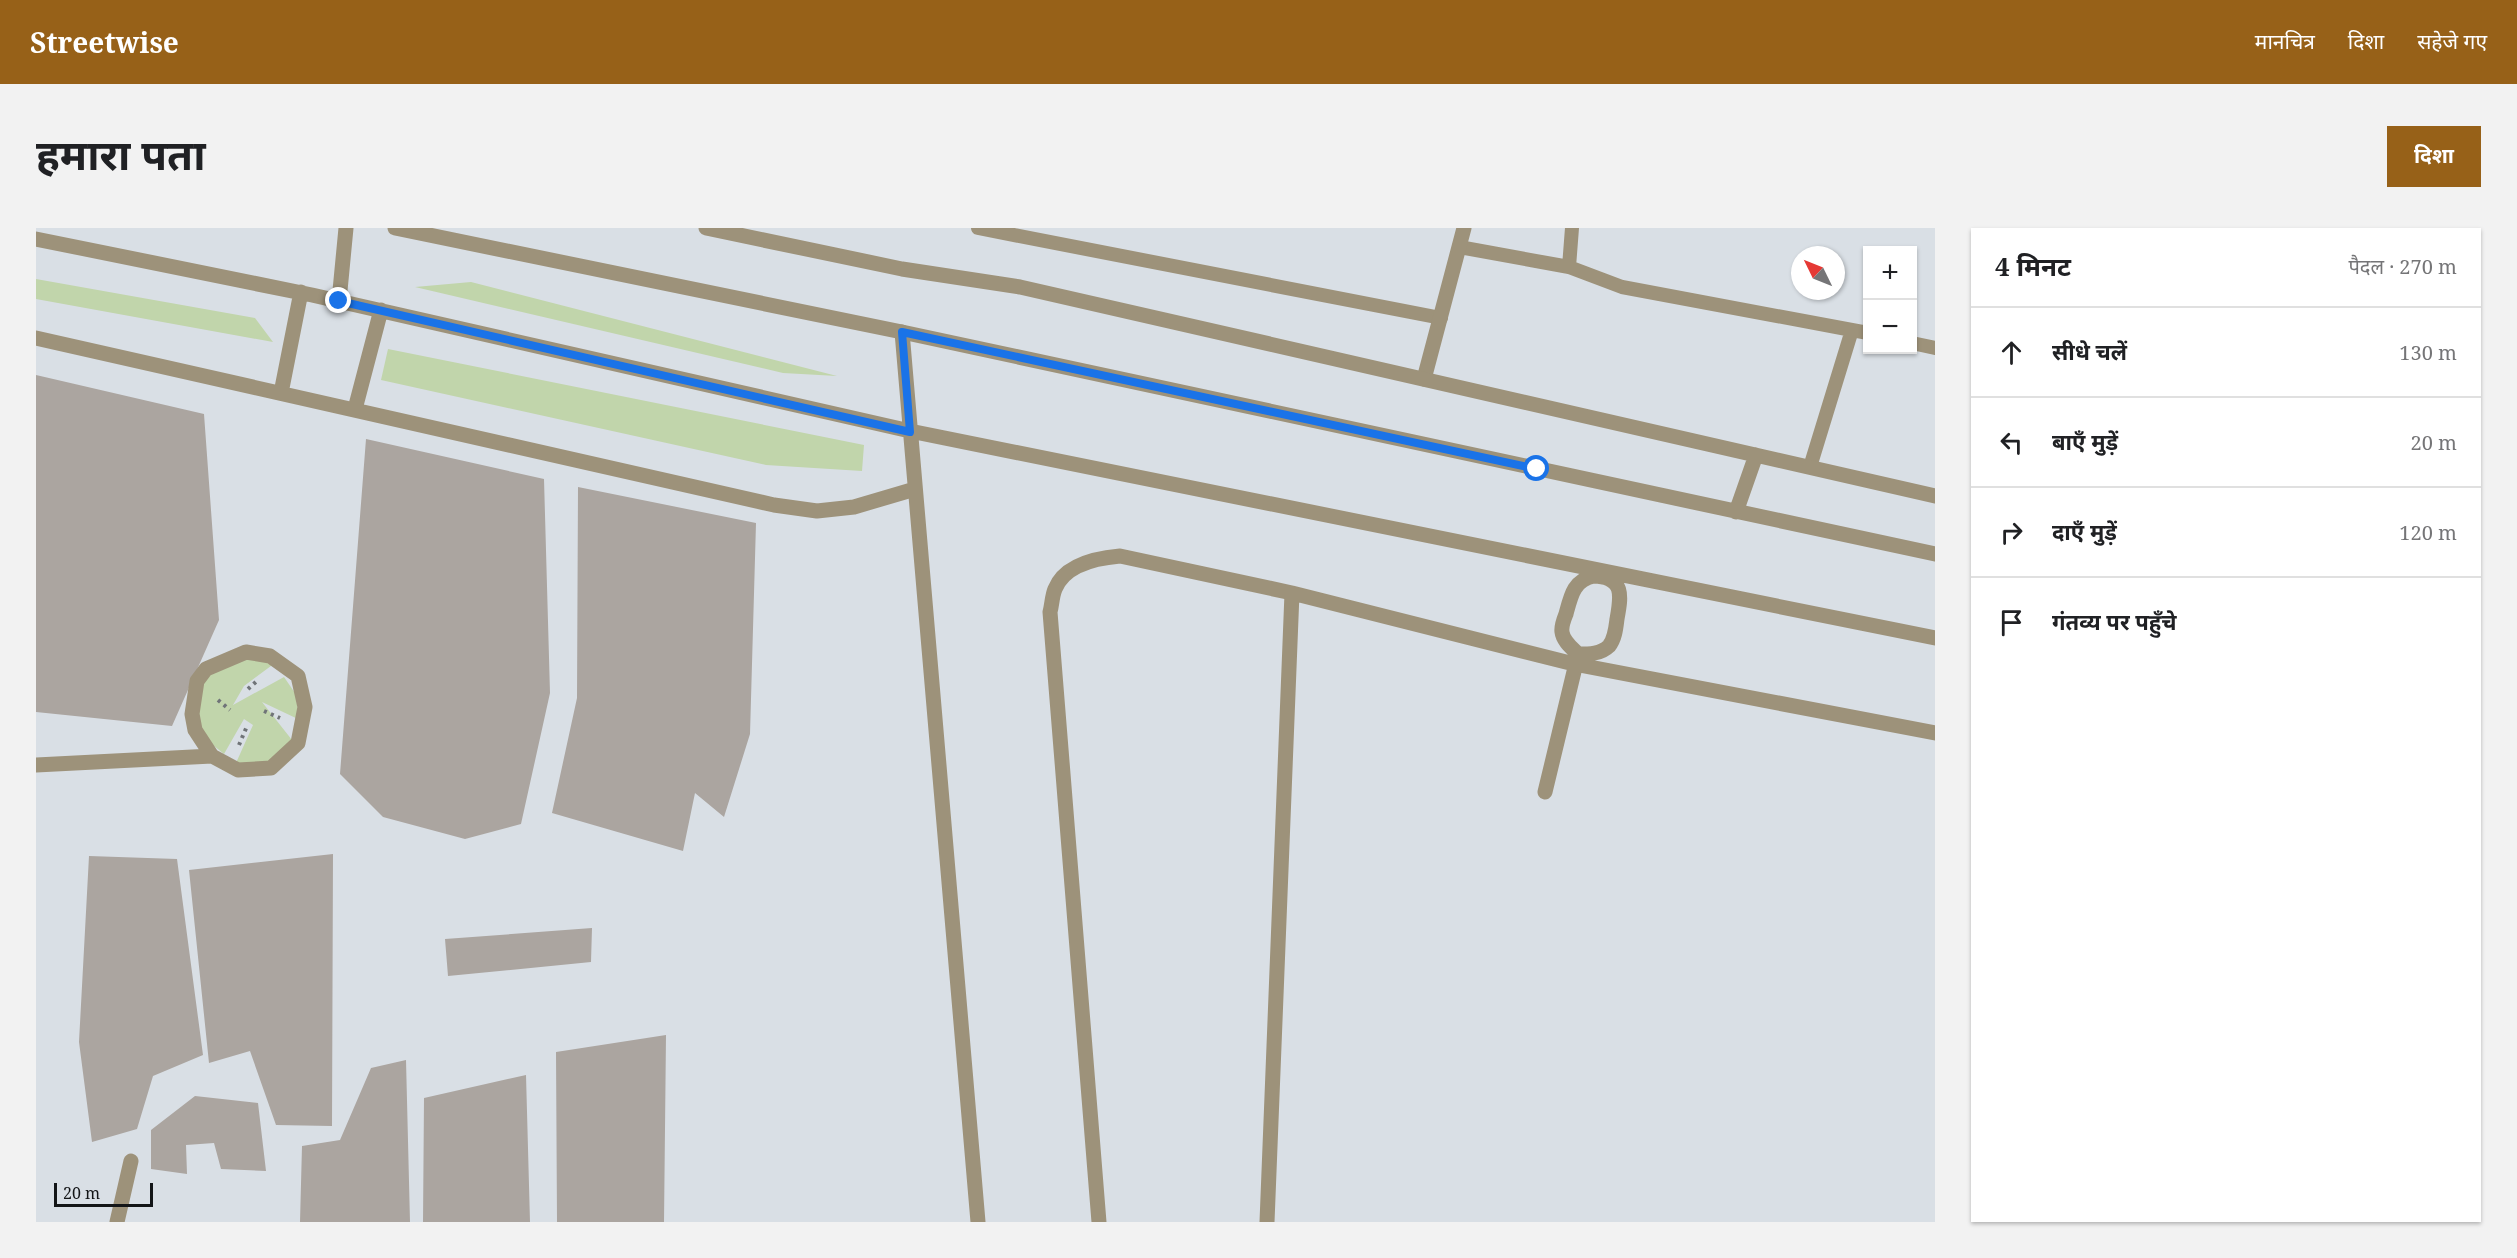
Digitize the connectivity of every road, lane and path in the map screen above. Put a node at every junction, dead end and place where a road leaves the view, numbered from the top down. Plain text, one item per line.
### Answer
1 (346, 228) edge
2 (395, 228) edge
3 (706, 228) edge
4 (978, 228) edge
5 (1464, 228) edge
6 (1572, 228) edge
7 (757, 233) edge
8 (36, 239) edge
9 (1459, 247) junction
10 (1569, 267) junction
11 (301, 292) junction
12 (339, 301) junction
13 (381, 310) junction
14 (1441, 318) junction
15 (1852, 330) junction
16 (902, 332) junction
17 (1863, 332) edge
18 (36, 338) edge
19 (1917, 344) edge
20 (1935, 348) edge
21 (1424, 379) junction
22 (281, 393) junction
23 (355, 409) junction
24 (910, 432) junction
25 (1756, 455) junction
26 (1810, 467) junction
27 (915, 489) junction
28 (1935, 496) edge
29 (1736, 512) junction
30 (1935, 554) edge
31 (1605, 573) junction
32 (1292, 594) junction
33 (1935, 638) edge
34 (1576, 659) junction
35 (1935, 733) edge
36 (212, 756) junction
37 (36, 765) edge
38 (1545, 792) dead end
39 (130, 1161) dead end
40 (117, 1222) edge
41 (978, 1222) edge
42 (1099, 1222) edge
43 (1267, 1222) edge

1 - 12 street
2 - 16 street
3 - 7 street
4 - 14 lane
5 - 9 street
6 - 10 lane
7 - 21 street
8 - 11 street
9 - 10 lane
9 - 14 street
10 - 15 lane
11 - 12 street
11 - 22 street
12 - 13 street
13 - 23 street
13 - 24 street
14 - 21 street
15 - 17 lane
15 - 26 lane
16 - 24 street
16 - 29 street
18 - 22 street
19 - 20 lane
21 - 25 street
22 - 23 street
23 - 27 street
24 - 27 street
24 - 31 street
25 - 26 street
25 - 29 street
26 - 28 street
27 - 41 street
29 - 30 street
31 - 33 street
31 - 34 street
31 - 34 street
32 - 34 street
32 - 42 street
32 - 43 street
34 - 35 street
34 - 38 street
36 - 36 street
36 - 37 street
39 - 40 street

